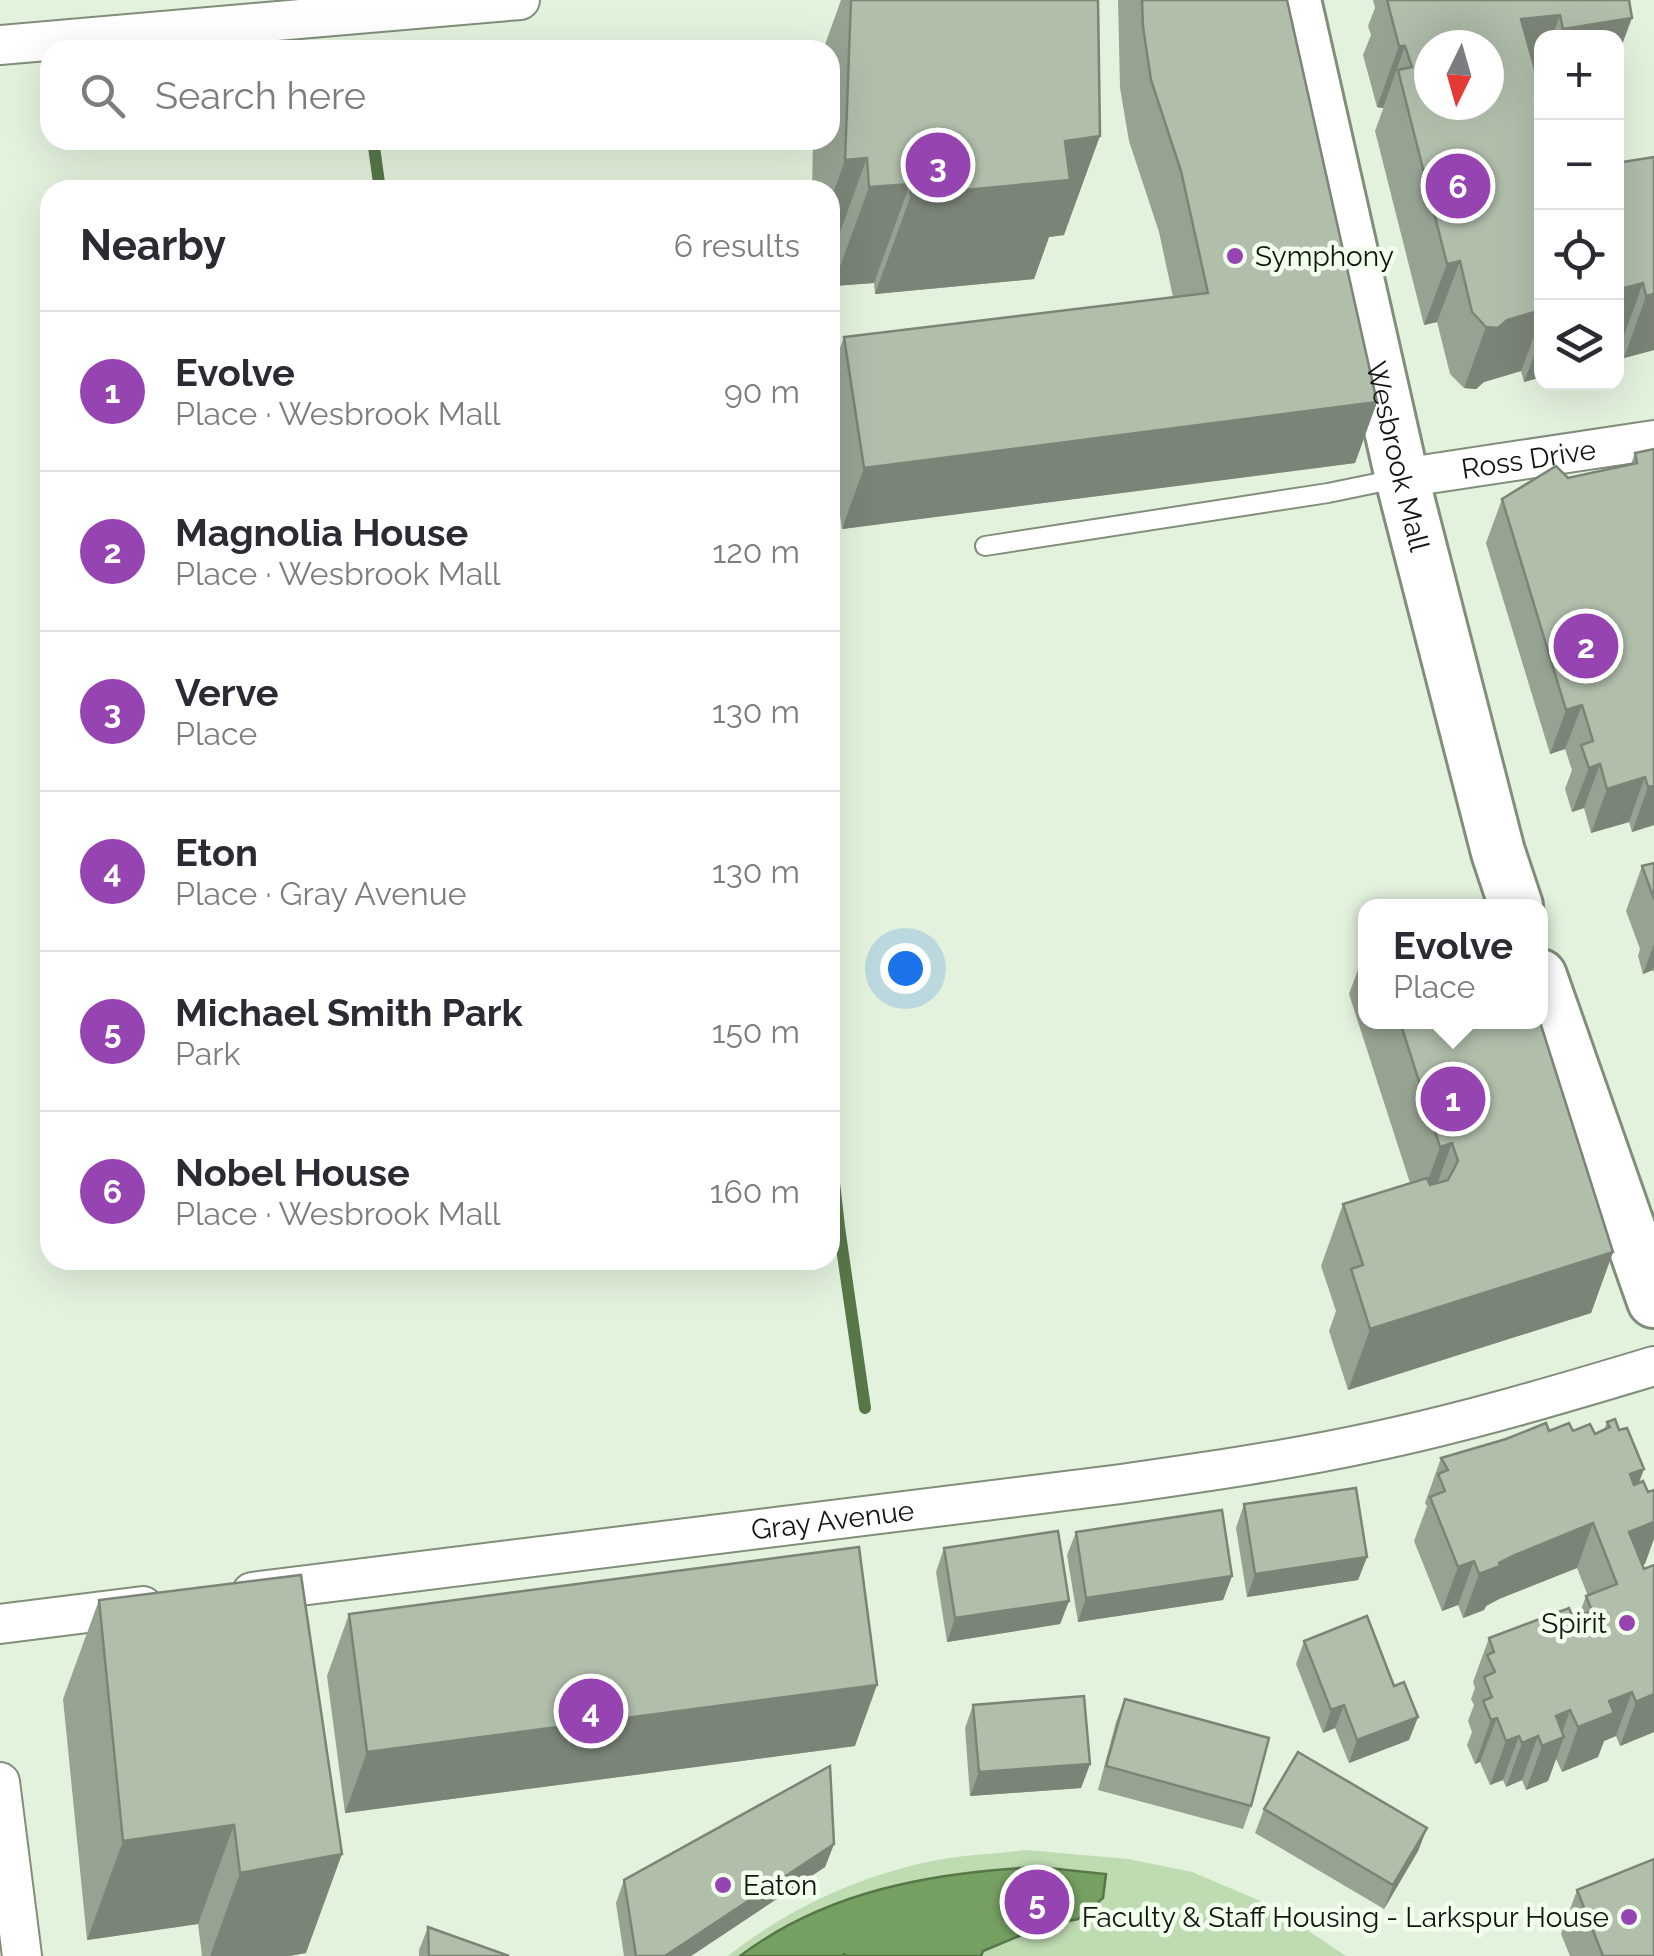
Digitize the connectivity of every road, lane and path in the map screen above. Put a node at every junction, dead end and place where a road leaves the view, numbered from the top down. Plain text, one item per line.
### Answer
1 (520, 0) edge
2 (1294, 0) edge
3 (58, 40) edge
4 (40, 42) edge
5 (0, 45) edge
6 (1654, 440) edge
7 (1402, 478) junction
8 (985, 546) dead end
9 (1514, 899) edge
10 (1548, 999) edge
11 (1654, 1301) edge
12 (1654, 1366) edge
13 (218, 1596) edge
14 (178, 1602) edge
15 (0, 1624) edge
16 (0, 1782) edge
17 (22, 1956) edge

1 - 3 street
2 - 7 street, Wesbrook Mall
4 - 5 street
6 - 7 street, Ross Drive
7 - 8 lane
7 - 9 street, Wesbrook Mall
10 - 11 street
12 - 13 street, Gray Avenue
14 - 15 street
16 - 17 street

